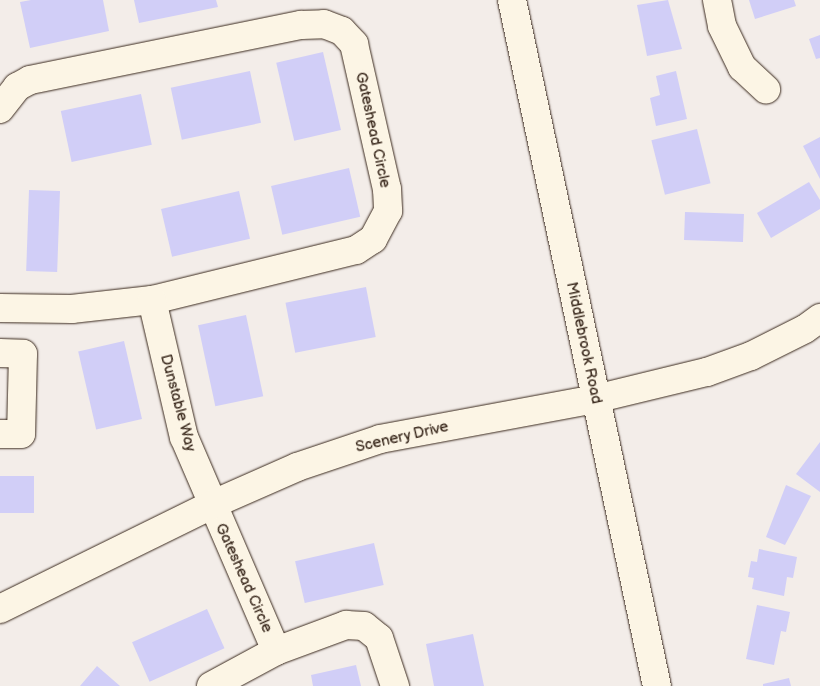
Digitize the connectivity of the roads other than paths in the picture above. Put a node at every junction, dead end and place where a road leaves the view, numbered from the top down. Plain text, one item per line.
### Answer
1 (512, 0) edge
2 (717, 0) edge
3 (766, 89) dead end
4 (0, 109) edge
5 (152, 300) junction
6 (0, 308) edge
7 (820, 318) edge
8 (0, 354) edge
9 (595, 399) junction
10 (0, 434) edge
11 (211, 505) junction
12 (0, 609) edge
13 (276, 651) junction
14 (211, 686) edge
15 (395, 686) edge
16 (657, 686) edge

1 - 9 street, Middlebrook Road
2 - 3 street
4 - 5 street, Gateshead Circle
5 - 6 street, Gateshead Circle
5 - 11 street, Dunstable Way
7 - 9 street, Scenery Drive
8 - 10 street
9 - 11 street, Scenery Drive
9 - 16 street, Middlebrook Road
11 - 12 street, Scenery Drive
11 - 13 street, Gateshead Circle
13 - 14 street, Gateshead Circle
13 - 15 street, Gateshead Circle

